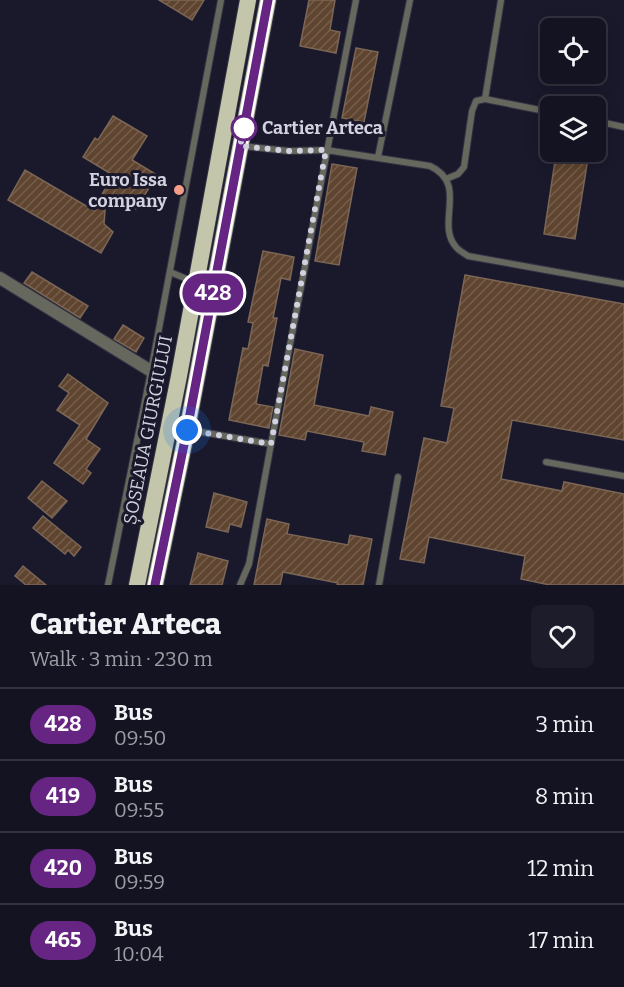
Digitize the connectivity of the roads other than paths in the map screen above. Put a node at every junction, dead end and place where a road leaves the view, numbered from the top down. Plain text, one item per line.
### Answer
1 (221, 0) edge
2 (248, 0) edge
3 (268, 0) edge
4 (356, 0) edge
5 (410, 0) edge
6 (501, 0) edge
7 (485, 99) junction
8 (540, 110) edge
9 (606, 124) edge
10 (624, 127) edge
11 (240, 146) junction
12 (326, 150) junction
13 (378, 157) junction
14 (447, 179) junction
15 (170, 272) junction
16 (0, 278) edge
17 (196, 283) junction
18 (624, 284) edge
19 (151, 371) junction
20 (187, 430) junction
21 (271, 444) junction
22 (546, 462) dead end
23 (624, 476) edge
24 (398, 477) dead end
25 (108, 585) edge
26 (137, 585) edge
27 (155, 585) edge
28 (240, 585) edge
29 (379, 585) edge

1 - 15 lane
2 - 17 highway, ȘOSEAUA GIURGIULUI
3 - 11 highway, ȘOSEAUA GIURGIULUI
4 - 12 lane
5 - 13 lane
6 - 7 lane
7 - 8 lane
7 - 14 lane
9 - 10 lane
11 - 12 lane
11 - 20 highway, ȘOSEAUA GIURGIULUI
12 - 13 lane
12 - 21 lane
13 - 14 lane
14 - 18 lane
15 - 17 lane
15 - 19 lane
16 - 19 street
17 - 26 highway, ȘOSEAUA GIURGIULUI
19 - 25 lane
20 - 21 lane
20 - 27 highway, ȘOSEAUA GIURGIULUI
21 - 28 lane
22 - 23 lane
24 - 29 lane

